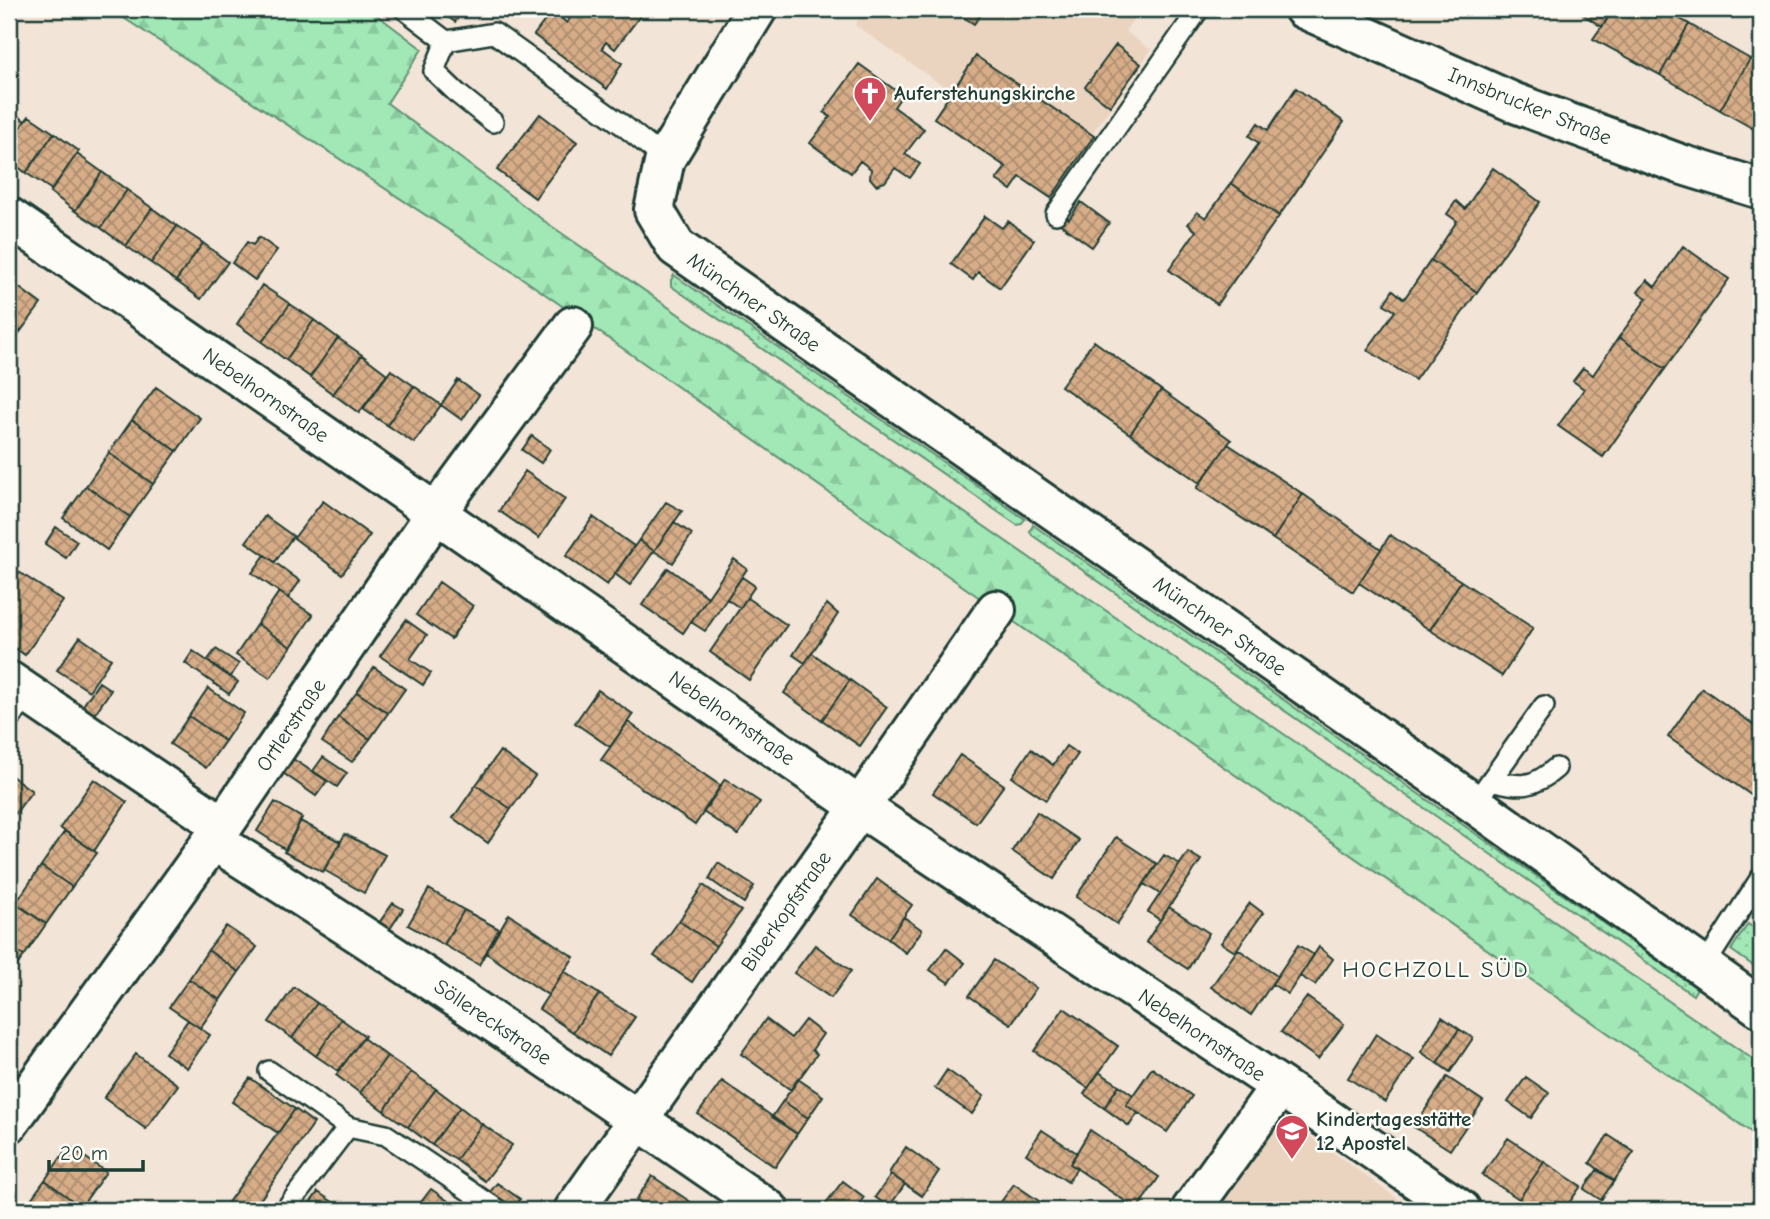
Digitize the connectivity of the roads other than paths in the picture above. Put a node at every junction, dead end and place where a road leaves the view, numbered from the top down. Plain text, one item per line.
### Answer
1 (404, 9) edge
2 (757, 9) edge
3 (1199, 9) edge
4 (1304, 9) edge
5 (446, 41) junction
6 (493, 122) dead end
7 (665, 159) junction
8 (1761, 189) edge
9 (1056, 214) dead end
10 (9, 217) edge
11 (573, 326) dead end
12 (436, 513) junction
13 (996, 610) dead end
14 (15, 699) edge
15 (1544, 706) dead end
16 (1556, 768) dead end
17 (1483, 792) junction
18 (860, 807) junction
19 (218, 833) junction
20 (1760, 879) edge
21 (1703, 968) junction
22 (1761, 1008) edge
23 (269, 1071) dead end
24 (1280, 1086) junction
25 (639, 1119) junction
26 (9, 1124) edge
27 (348, 1127) junction
28 (285, 1210) edge
29 (498, 1210) edge
30 (574, 1210) edge
31 (769, 1210) edge
32 (1191, 1210) edge
33 (1461, 1210) edge

1 - 5 lane
2 - 7 street
3 - 9 lane
4 - 8 street, Innsbrucker Straße
5 - 6 lane
5 - 7 lane
7 - 17 street, Münchner Straße
10 - 12 street, Nebelhornstraße
11 - 12 street, Ortlerstraße
12 - 18 street, Nebelhornstraße
12 - 19 street, Ortlerstraße
13 - 18 street, Biberkopfstraße
14 - 19 street, Söllereckstraße
15 - 17 lane
16 - 17 lane
17 - 21 street, Münchner Straße
18 - 24 street, Nebelhornstraße
18 - 25 street, Biberkopfstraße
19 - 25 street, Söllereckstraße
19 - 26 street, Ortlerstraße
20 - 21 lane
21 - 22 street, Münchner Straße
23 - 27 lane
24 - 32 street
24 - 33 street, Nebelhornstraße
25 - 30 street, Biberkopfstraße
25 - 31 street, Söllereckstraße
27 - 28 lane
27 - 29 lane

